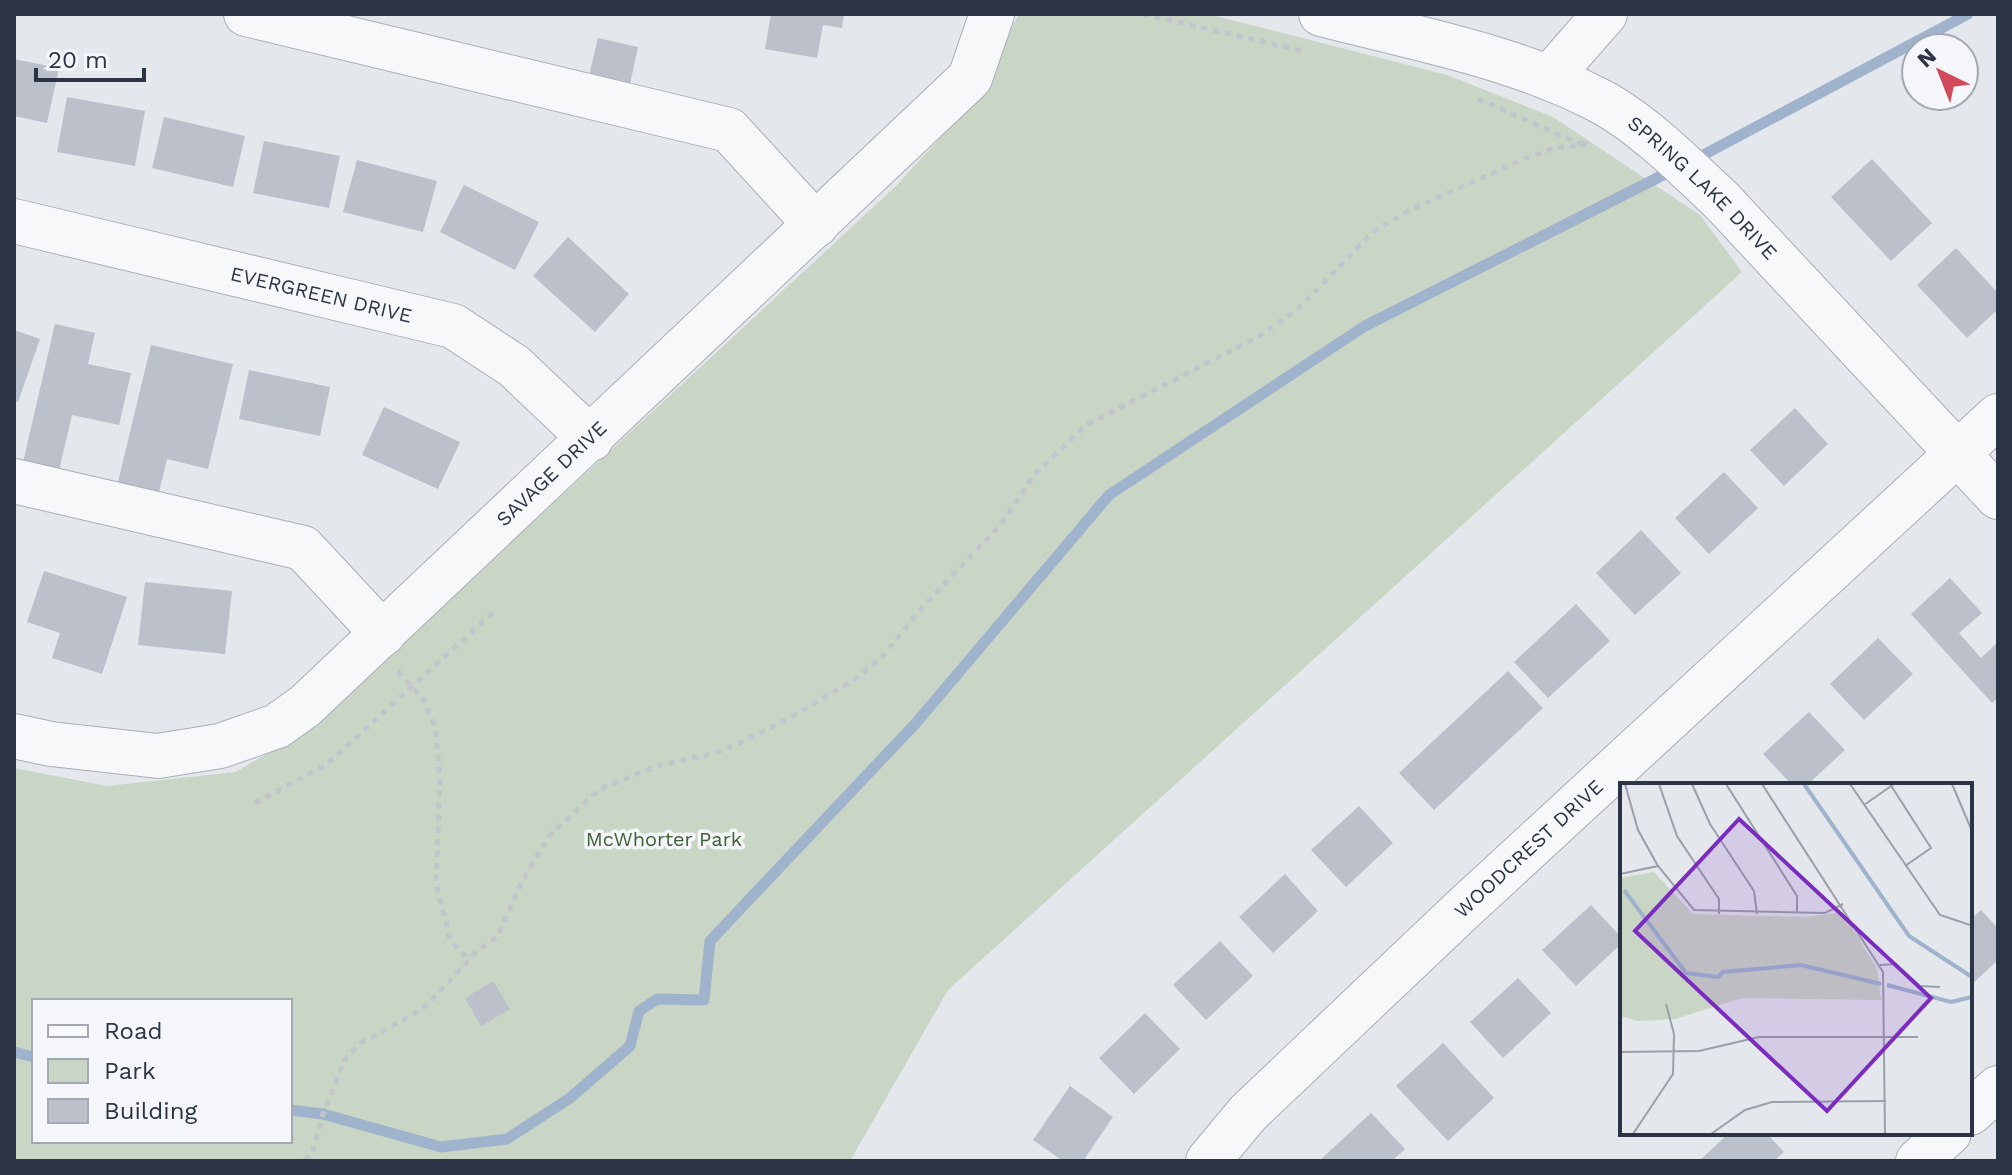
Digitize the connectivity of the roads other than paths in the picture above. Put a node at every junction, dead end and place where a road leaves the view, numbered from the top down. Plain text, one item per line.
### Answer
1 (246, 14) edge
2 (992, 14) edge
3 (1605, 14) edge
4 (1319, 34) edge
5 (1549, 78) junction
6 (14, 221) edge
7 (816, 225) junction
8 (1998, 416) edge
9 (591, 439) junction
10 (1958, 453) junction
11 (14, 481) edge
12 (1998, 497) edge
13 (378, 638) junction
14 (14, 736) edge
15 (1998, 1088) edge
16 (1972, 1111) edge
17 (1947, 1135) edge
18 (1208, 1161) edge
19 (1918, 1161) edge

1 - 7 street
2 - 7 street, SAVAGE DRIVE
3 - 5 street
4 - 5 street, SPRING LAKE DRIVE
5 - 10 street, SPRING LAKE DRIVE
6 - 9 street, EVERGREEN DRIVE
7 - 9 street, SAVAGE DRIVE
8 - 10 street, WOODCREST DRIVE
9 - 13 street, SAVAGE DRIVE
10 - 12 street, SPRING LAKE DRIVE
10 - 18 street, WOODCREST DRIVE
11 - 13 street
13 - 14 street, SAVAGE DRIVE
15 - 16 street
17 - 19 street

